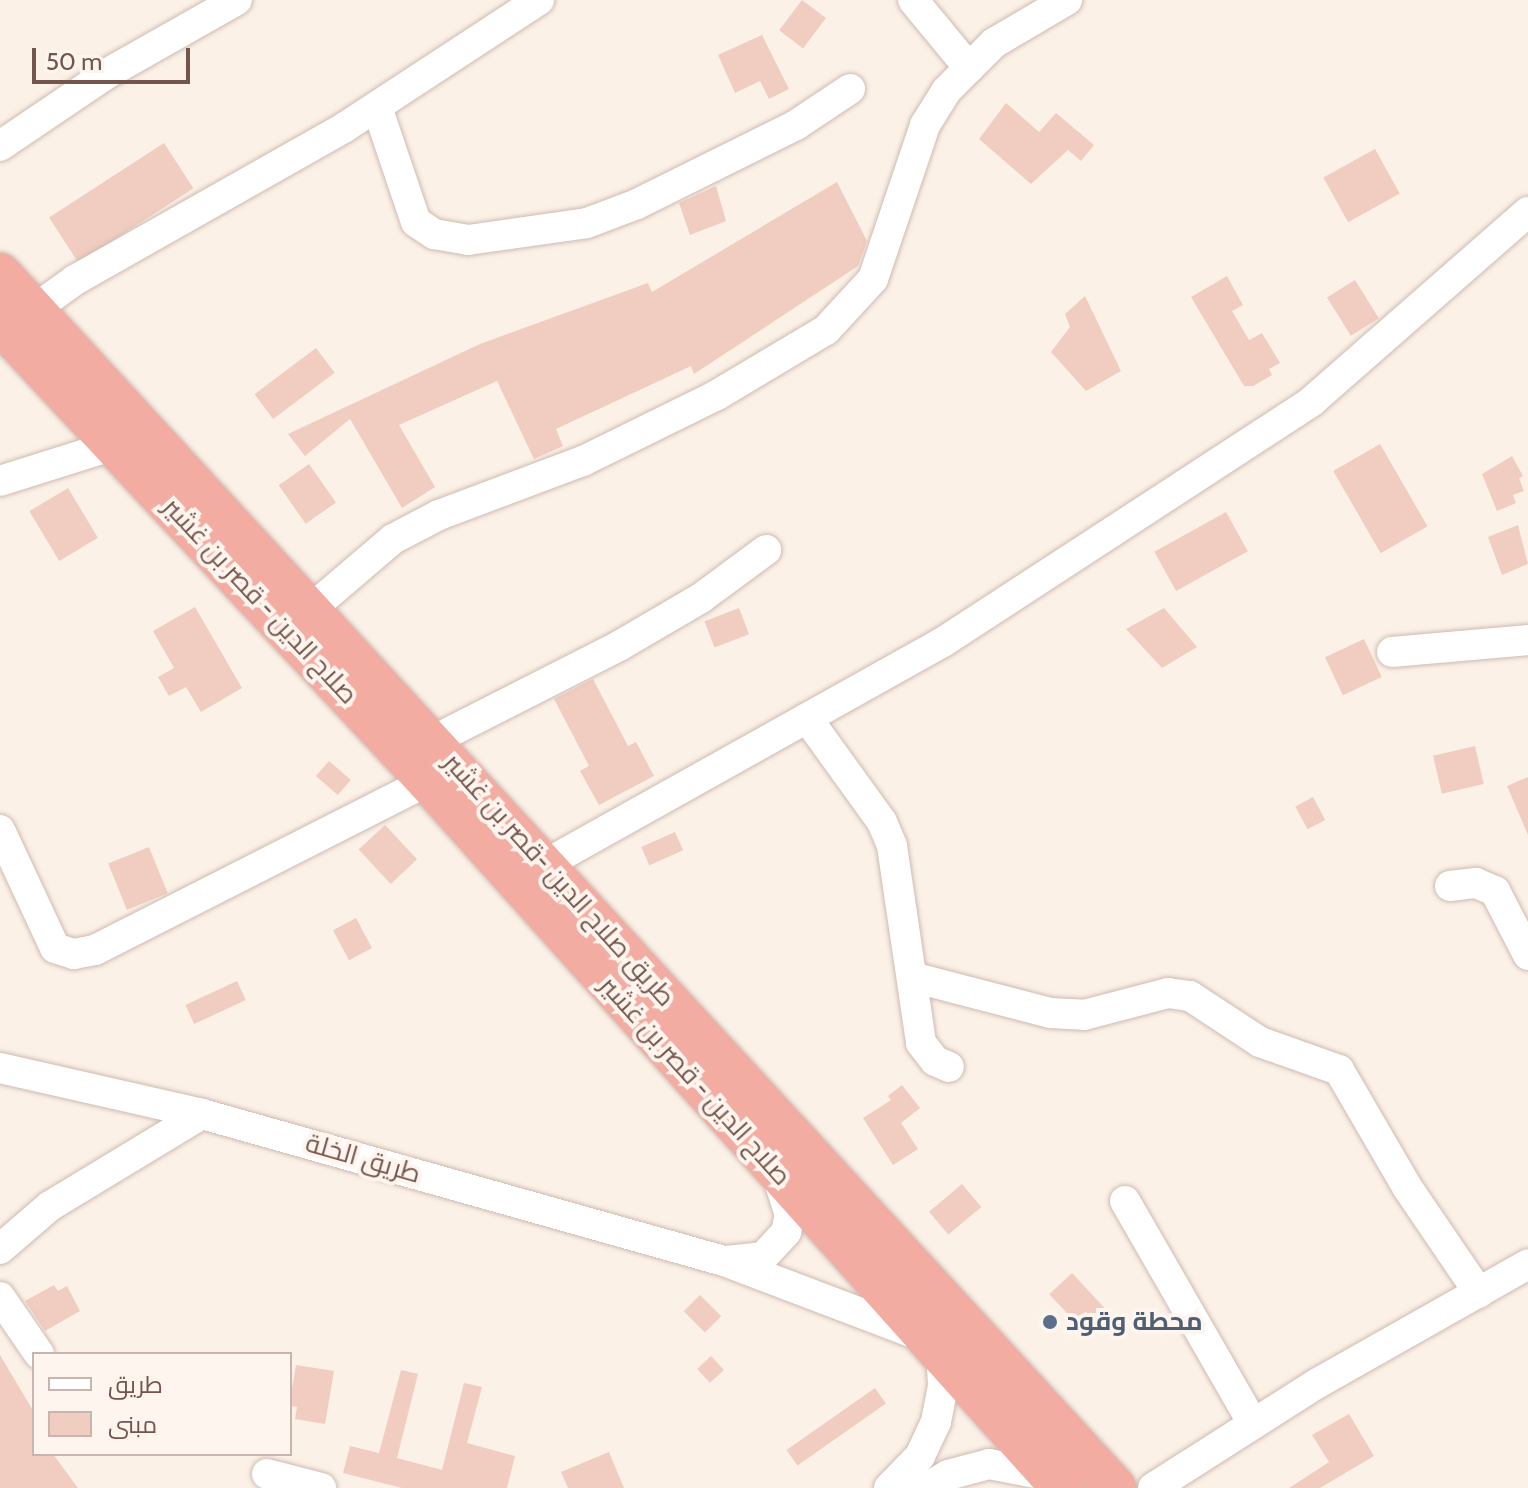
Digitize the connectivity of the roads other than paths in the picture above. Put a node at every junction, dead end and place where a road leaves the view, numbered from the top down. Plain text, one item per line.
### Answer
1 (237, 0) edge
2 (539, 0) edge
3 (913, 0) edge
4 (1067, 0) edge
5 (969, 68) junction
6 (850, 89) dead end
7 (377, 107) junction
8 (0, 146) edge
9 (1528, 212) edge
10 (0, 274) edge
11 (16, 317) edge
12 (114, 445) junction
13 (0, 481) edge
14 (766, 550) dead end
15 (311, 609) junction
16 (1528, 640) edge
17 (1392, 652) dead end
18 (807, 718) junction
19 (430, 761) junction
20 (0, 830) edge
21 (544, 865) junction
22 (1450, 886) dead end
23 (1528, 955) edge
24 (912, 977) junction
25 (949, 1067) dead end
26 (0, 1068) edge
27 (202, 1114) junction
28 (774, 1170) junction
29 (1125, 1201) dead end
30 (0, 1249) edge
31 (724, 1261) junction
32 (1528, 1264) edge
33 (1479, 1293) junction
34 (0, 1297) edge
35 (935, 1344) junction
36 (38, 1352) edge
37 (1253, 1424) junction
38 (267, 1474) dead end
39 (1057, 1482) edge
40 (321, 1488) edge
41 (889, 1488) edge
42 (925, 1488) edge
43 (1115, 1488) edge
44 (1153, 1488) edge

1 - 8 street
2 - 7 street
3 - 5 street
4 - 5 street
5 - 15 street
6 - 7 street
7 - 11 street
9 - 18 street
10 - 11 highway, طريق صلاح الدين -قصر بن غشير
11 - 12 highway, صلاح الدين - قصر بن غشير
11 - 15 highway, طريق صلاح الدين -قصر بن غشير
12 - 13 street
12 - 19 highway, صلاح الدين - قصر بن غشير
14 - 19 street
15 - 19 highway, طريق صلاح الدين -قصر بن غشير
16 - 17 street
18 - 21 street
18 - 24 street
19 - 20 street
19 - 21 highway, طريق صلاح الدين -قصر بن غشير
19 - 28 highway, صلاح الدين - قصر بن غشير
21 - 43 highway, طريق صلاح الدين -قصر بن غشير
22 - 23 street
24 - 25 street
24 - 33 street
26 - 27 street, طريق الخلة
27 - 30 street
27 - 31 street, طريق الخلة
28 - 31 street, طريق الخلة
28 - 35 highway, صلاح الدين - قصر بن غشير
29 - 37 street
31 - 35 street, طريق الخلة
32 - 33 street
33 - 37 street
34 - 36 street
35 - 39 highway, صلاح الدين - قصر بن غشير
35 - 41 street
37 - 44 street
38 - 40 street
39 - 42 street

